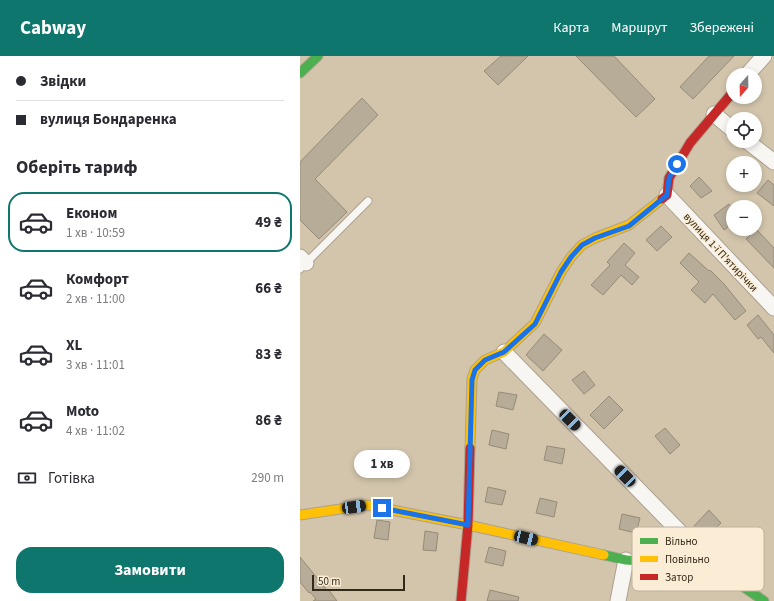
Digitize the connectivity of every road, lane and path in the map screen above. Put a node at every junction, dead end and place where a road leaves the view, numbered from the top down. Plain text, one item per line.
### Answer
1 (318, 56) edge
2 (764, 56) edge
3 (753, 68) edge
4 (300, 73) edge
5 (726, 100) edge
6 (714, 114) junction
7 (726, 124) edge
8 (756, 148) edge
9 (774, 162) edge
10 (667, 195) junction
11 (368, 201) dead end
12 (302, 263) edge
13 (774, 308) edge
14 (504, 352) junction
15 (300, 515) edge
16 (468, 525) junction
17 (675, 527) edge
18 (626, 560) junction
19 (632, 560) edge
20 (749, 591) edge
21 (461, 601) edge
22 (618, 601) edge
23 (764, 601) edge

1 - 4 street
2 - 3 street
5 - 6 street
6 - 7 street
6 - 10 street
8 - 9 street
10 - 13 street, вулиця 1-ї П'ятирічки
10 - 14 street
11 - 12 lane
14 - 16 street
14 - 17 street
15 - 16 street
16 - 18 street
16 - 21 street
18 - 19 street
18 - 22 street
20 - 23 street

